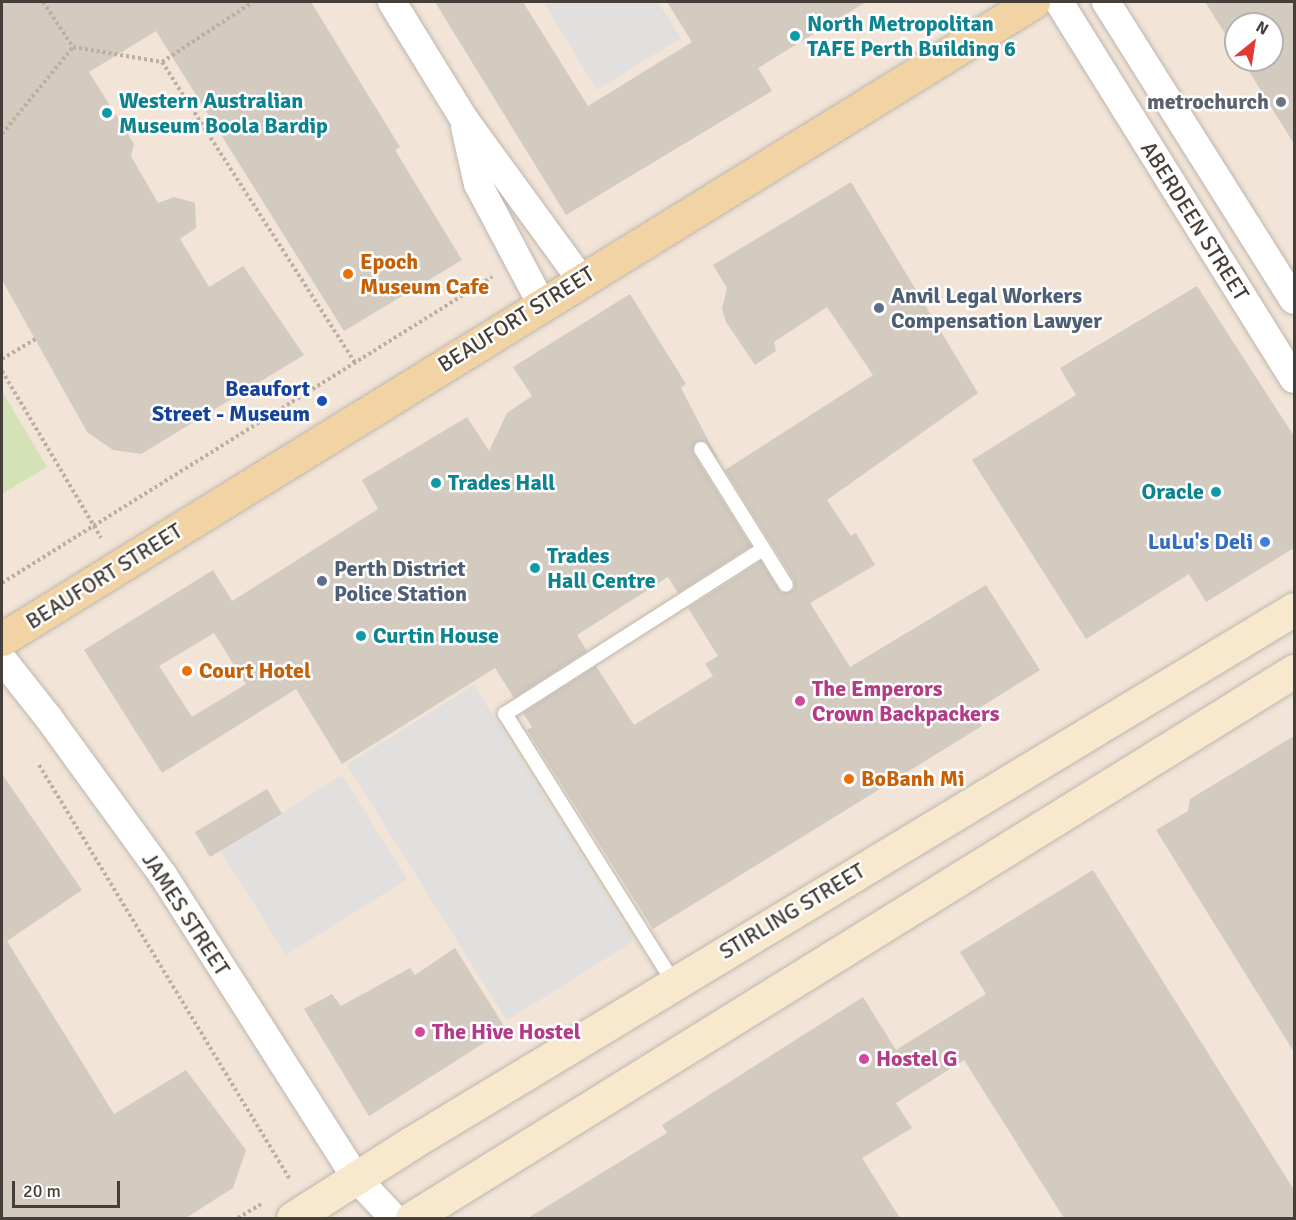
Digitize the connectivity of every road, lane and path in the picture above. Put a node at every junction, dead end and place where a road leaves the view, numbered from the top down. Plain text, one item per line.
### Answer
1 (44, 2) edge
2 (253, 2) edge
3 (392, 2) edge
4 (1033, 2) edge
5 (1059, 2) edge
6 (1106, 2) edge
7 (73, 46) junction
8 (162, 62) junction
9 (464, 119) junction
10 (2, 134) edge
11 (519, 261) junction
12 (580, 278) junction
13 (1294, 300) edge
14 (541, 303) junction
15 (35, 339) dead end
16 (2, 358) edge
17 (355, 363) junction
18 (2, 371) edge
19 (1294, 379) edge
20 (700, 450) dead end
21 (93, 526) junction
22 (763, 549) junction
23 (119, 567) junction
24 (2, 583) edge
25 (786, 585) dead end
26 (1294, 609) edge
27 (2, 639) edge
28 (2, 659) edge
29 (1294, 671) edge
30 (36, 759) dead end
31 (674, 983) junction
32 (356, 1178) junction
33 (288, 1185) dead end
34 (293, 1218) edge
35 (364, 1218) edge
36 (394, 1218) edge
37 (412, 1218) edge

1 - 7 path
2 - 8 path
3 - 9 street
4 - 12 main road, BEAUFORT STREET
5 - 19 street, ABERDEEN STREET
6 - 13 street, ABERDEEN STREET
7 - 8 path
7 - 10 path
8 - 17 path
9 - 11 street
9 - 12 street
11 - 14 street
11 - 17 path
12 - 14 main road, BEAUFORT STREET
14 - 23 main road, BEAUFORT STREET
15 - 16 path
17 - 21 path
18 - 21 path
20 - 22 lane
21 - 23 path
21 - 24 path
22 - 25 lane
22 - 31 lane
23 - 27 main road, BEAUFORT STREET
26 - 31 street, STIRLING STREET
28 - 32 street, JAMES STREET
29 - 37 street
30 - 33 path
31 - 32 street, STIRLING STREET
32 - 34 street, STIRLING STREET
32 - 35 street, JAMES STREET
32 - 36 street, JAMES STREET

